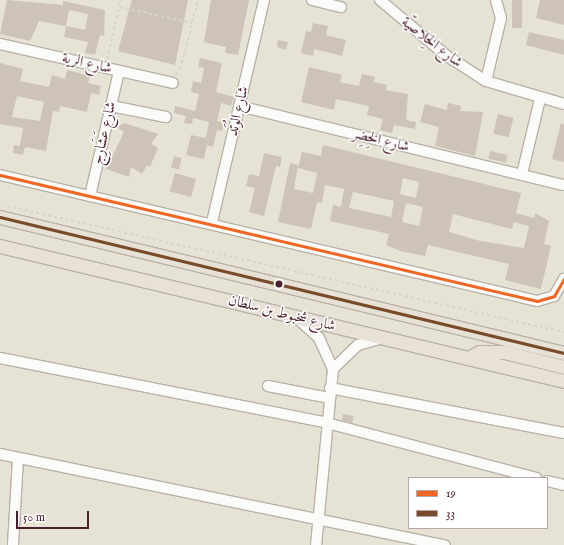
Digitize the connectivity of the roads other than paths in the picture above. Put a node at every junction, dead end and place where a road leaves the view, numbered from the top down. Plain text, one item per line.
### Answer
1 (264, 0) edge
2 (312, 0) edge
3 (380, 0) edge
4 (496, 0) edge
5 (341, 7) dead end
6 (0, 44) edge
7 (119, 71) junction
8 (486, 81) junction
9 (170, 82) road end
10 (540, 99) junction
11 (564, 104) edge
12 (111, 106) junction
13 (239, 106) junction
14 (166, 117) dead end
15 (522, 174) junction
16 (0, 175) edge
17 (564, 185) edge
18 (90, 196) junction
19 (0, 217) edge
20 (212, 222) junction
21 (0, 246) edge
22 (564, 279) edge
23 (293, 316) junction
24 (384, 338) junction
25 (561, 351) edge
26 (0, 358) edge
27 (468, 358) junction
28 (564, 367) edge
29 (333, 369) junction
30 (564, 381) edge
31 (268, 386) dead end
32 (330, 388) junction
33 (330, 398) junction
34 (327, 423) junction
35 (564, 433) edge
36 (0, 454) edge
37 (18, 458) junction
38 (532, 477) edge
39 (548, 481) edge
40 (564, 485) edge
41 (318, 517) junction
42 (12, 545) edge
43 (316, 545) edge
44 (445, 545) edge

1 - 13 street, شارع الوُتَد
2 - 5 street
3 - 8 street, شارع الخِلاصيّة
4 - 8 street
6 - 7 street, شارع الرية
7 - 9 street, شارع الرية
7 - 12 street, شارع عَشَارِج
8 - 10 street, شارع الخِلاصيّة
10 - 11 street, شارع الخِلاصيّة
10 - 15 street
12 - 14 street
12 - 18 street, شارع عَشَارِج
13 - 15 street, شارع الخِضِر
13 - 20 street, شارع الوُتَد
15 - 17 street, شارع الخِضِر
16 - 18 street
18 - 20 street
19 - 25 main road, شارع شخبوط بن سلطان
20 - 22 street
21 - 23 main road, شارع شخبوط بن سلطان
23 - 24 main road, شارع شخبوط بن سلطان
23 - 29 street
24 - 27 main road, شارع شخبوط بن سلطان
24 - 29 street
26 - 34 street
27 - 28 main road
27 - 30 main road, شارع شخبوط بن سلطان
29 - 32 street
31 - 33 street
32 - 33 street
32 - 35 street
33 - 34 street
34 - 38 street
34 - 41 street
36 - 37 street
37 - 41 street
37 - 42 street
39 - 40 street
41 - 43 street
41 - 44 street

